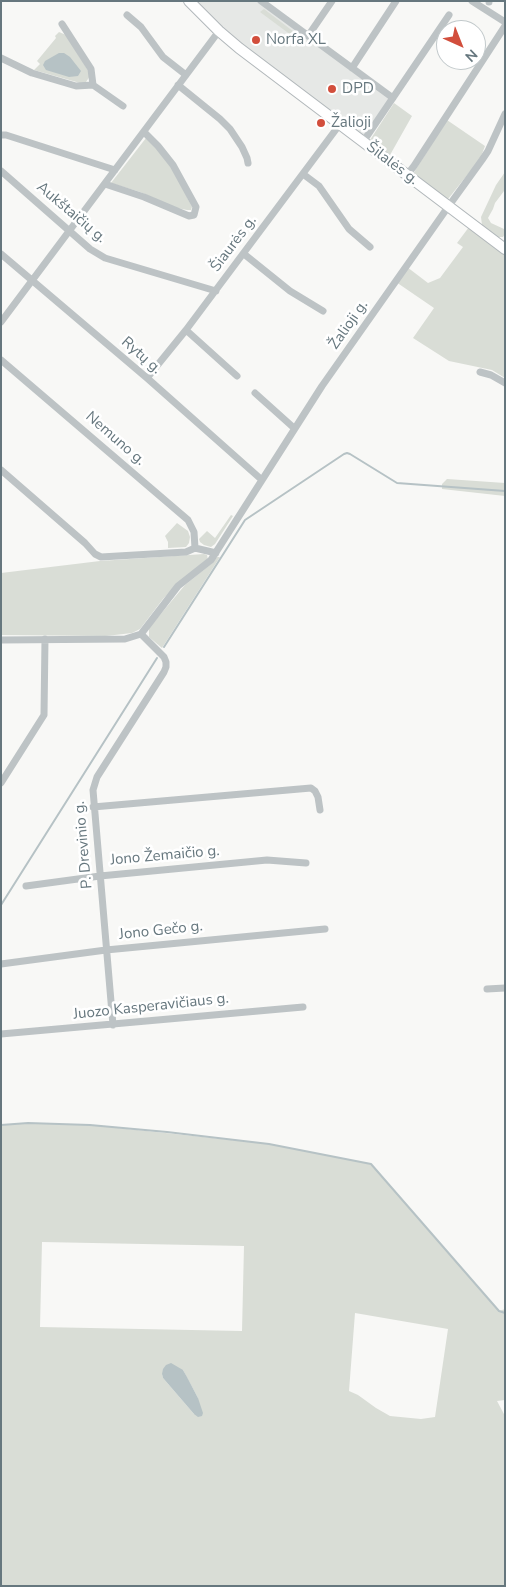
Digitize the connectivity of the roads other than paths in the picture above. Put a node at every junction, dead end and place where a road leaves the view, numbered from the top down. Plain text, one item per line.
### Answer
1 (189, 1) edge
2 (332, 1) edge
3 (396, 1) edge
4 (472, 1) edge
5 (265, 3) edge
6 (127, 15) dead end
7 (450, 15) dead end
8 (62, 24) dead end
9 (505, 24) edge
10 (219, 31) junction
11 (308, 36) junction
12 (1, 58) edge
13 (352, 68) junction
14 (186, 75) junction
15 (93, 85) junction
16 (178, 86) junction
17 (393, 98) junction
18 (123, 106) dead end
19 (505, 114) edge
20 (340, 124) junction
21 (144, 132) junction
22 (1, 135) edge
23 (363, 142) junction
24 (248, 163) dead end
25 (115, 170) junction
26 (1, 171) edge
27 (303, 174) junction
28 (406, 175) junction
29 (105, 184) junction
30 (448, 207) junction
31 (69, 230) junction
32 (370, 247) dead end
33 (505, 249) edge
34 (1, 254) edge
35 (244, 254) junction
36 (33, 281) junction
37 (216, 291) junction
38 (323, 311) dead end
39 (1, 322) edge
40 (186, 330) junction
41 (1, 360) edge
42 (480, 372) dead end
43 (237, 376) dead end
44 (146, 378) junction
45 (505, 383) edge
46 (255, 393) dead end
47 (294, 428) junction
48 (1, 470) edge
49 (262, 480) junction
50 (195, 548) junction
51 (216, 553) junction
52 (141, 634) junction
53 (45, 639) junction
54 (1, 640) edge
55 (1, 783) edge
56 (93, 807) junction
57 (320, 810) dead end
58 (306, 863) dead end
59 (100, 876) junction
60 (26, 886) dead end
61 (325, 928) dead end
62 (106, 950) junction
63 (1, 964) edge
64 (505, 988) edge
65 (487, 989) dead end
66 (303, 1006) dead end
67 (113, 1024) junction
68 (1, 1034) edge

1 - 10 main road, Šilalės g.
2 - 11 street
3 - 13 street
4 - 9 street
5 - 11 street
6 - 14 street
7 - 17 street
8 - 15 street
9 - 28 street
10 - 14 street
10 - 20 main road, Šilalės g.
11 - 13 street
12 - 15 street
13 - 17 street
14 - 16 street
15 - 18 street
16 - 21 street
16 - 24 street
17 - 23 street
19 - 30 street, Žalioji g.
20 - 23 main road, Šilalės g.
20 - 27 street, Šiaurės g.
21 - 25 street
21 - 29 street
22 - 25 street
23 - 28 main road, Šilalės g.
25 - 29 street
26 - 31 street, Aukštaičių g.
27 - 32 street
27 - 35 street, Šiaurės g.
28 - 30 main road, Šilalės g.
29 - 31 street
30 - 33 main road, Šilalės g.
30 - 47 street, Žalioji g.
31 - 36 street
31 - 37 street, Aukštaičių g.
34 - 36 street, Rytų g.
35 - 37 street, Šiaurės g.
35 - 38 street
36 - 39 street
36 - 44 street, Rytų g.
37 - 40 street, Šiaurės g.
40 - 43 street
40 - 44 street, Šiaurės g.
41 - 50 street, Nemuno g.
42 - 45 street
44 - 49 street, Rytų g.
46 - 47 street
47 - 49 street, Žalioji g.
48 - 50 street
49 - 51 street, Žalioji g.
50 - 51 street
51 - 52 street, Žalioji g.
52 - 53 street
52 - 56 street, P. Drevinio g.
53 - 54 street
53 - 55 street
56 - 57 street
56 - 59 street, P. Drevinio g.
58 - 59 street, Jono Žemaičio g.
59 - 60 street, Jono Žemaičio g.
59 - 62 street, P. Drevinio g.
61 - 62 street, Jono Gečo g.
62 - 63 street, Jono Gečo g.
62 - 67 street, P. Drevinio g.
64 - 65 street
66 - 67 street, Juozo Kasperavičiaus g.
67 - 68 street, Juozo Kasperavičiaus g.

